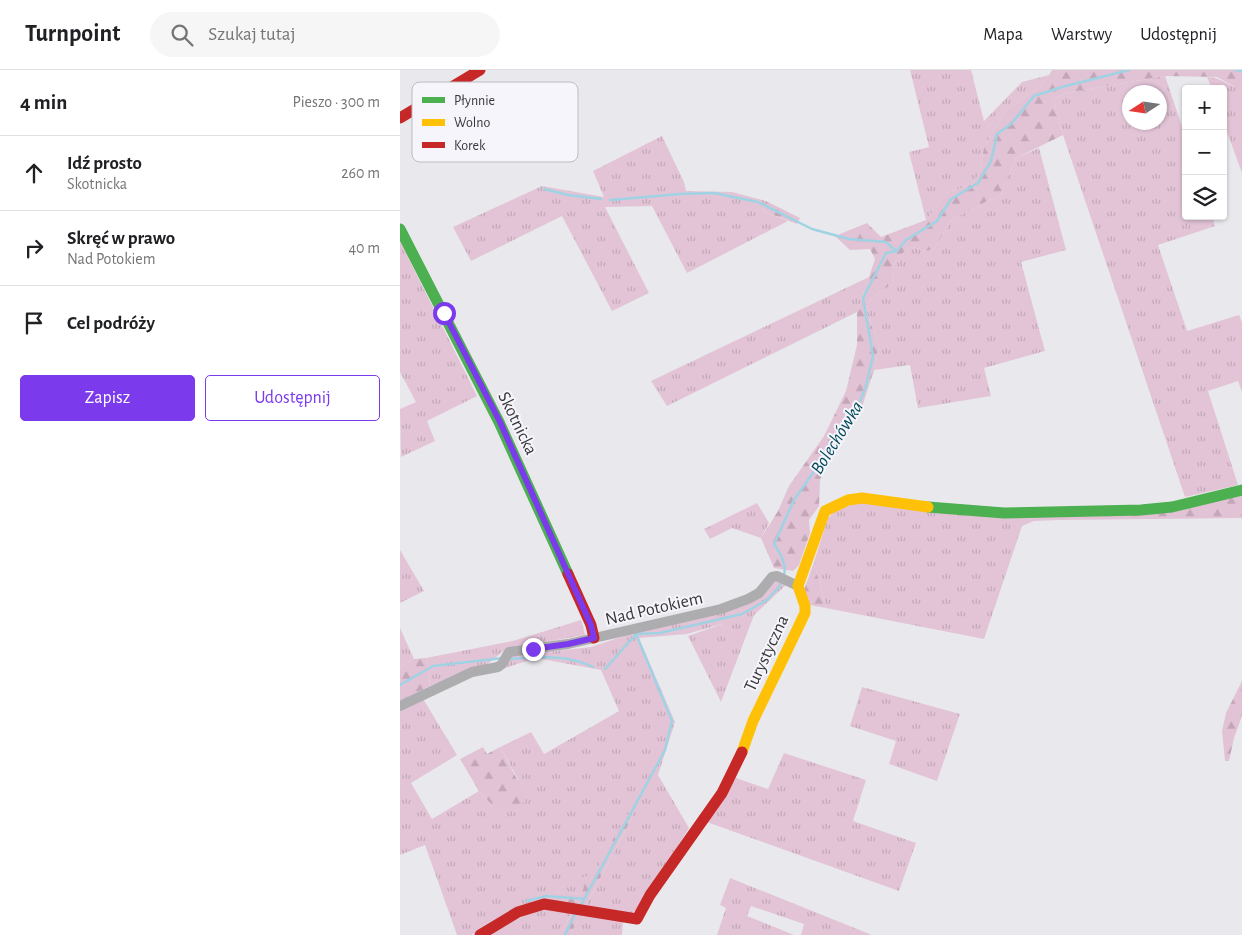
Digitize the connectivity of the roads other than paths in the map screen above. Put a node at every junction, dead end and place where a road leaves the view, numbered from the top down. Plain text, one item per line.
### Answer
1 (480, 70) edge
2 (460, 82) edge
3 (412, 111) edge
4 (400, 118) edge
5 (400, 229) edge
6 (1242, 490) edge
7 (794, 584) junction
8 (594, 638) junction
9 (400, 706) edge
10 (480, 935) edge

1 - 2 street
3 - 4 street
5 - 8 street, Skotnicka
6 - 7 street
7 - 8 street, Nad Potokiem
7 - 10 street, Turystyczna
8 - 9 street, Nad Potokiem

